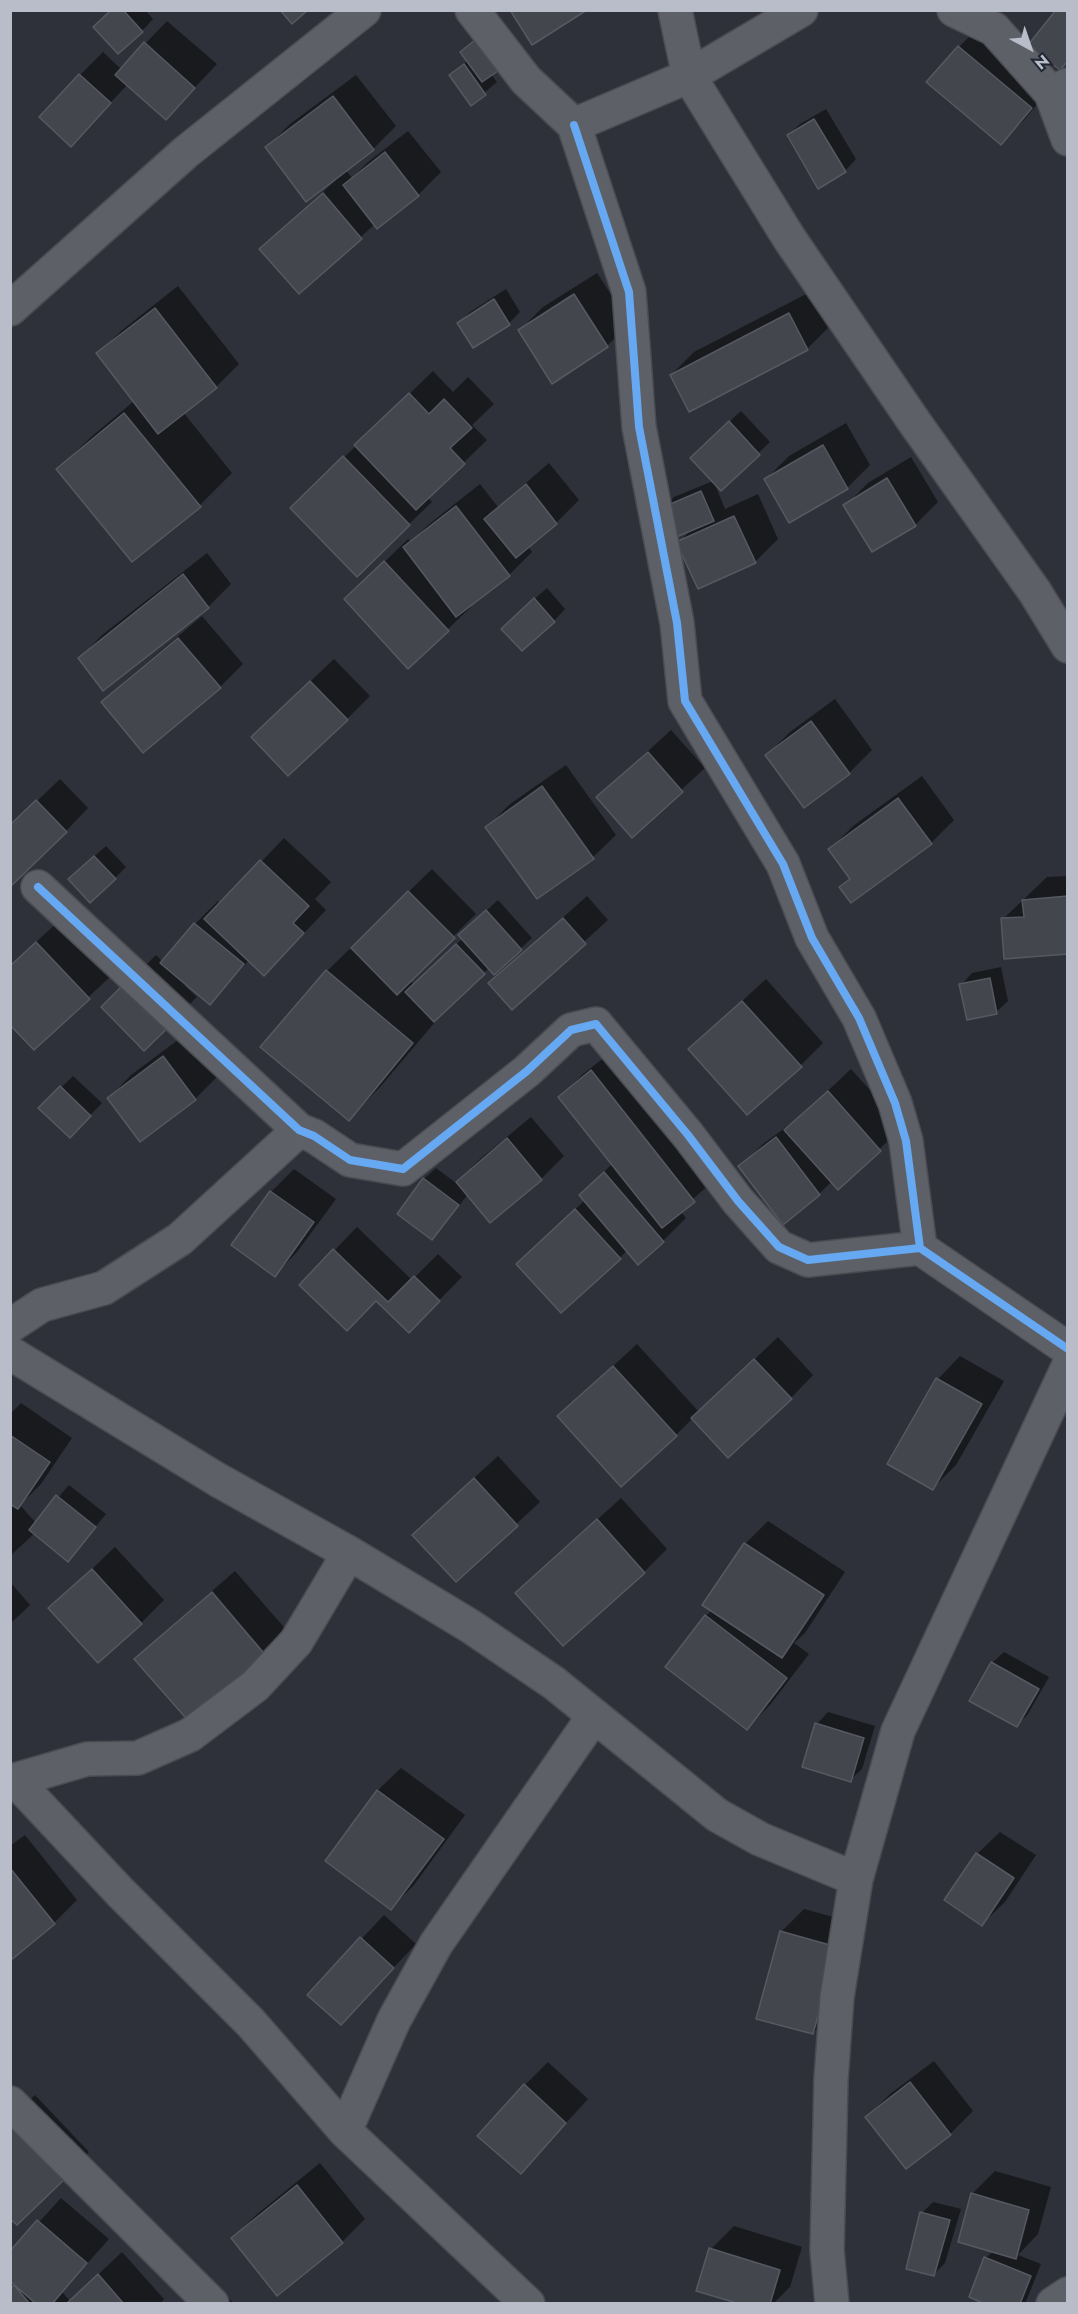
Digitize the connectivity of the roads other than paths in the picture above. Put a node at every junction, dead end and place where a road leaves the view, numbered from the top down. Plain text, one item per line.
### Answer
1 (364, 10) edge
2 (472, 10) edge
3 (675, 10) edge
4 (801, 10) edge
5 (954, 10) edge
6 (689, 76) junction
7 (1059, 89) edge
8 (574, 125) junction
9 (1068, 139) edge
10 (10, 309) edge
11 (1068, 646) edge
12 (38, 887) dead end
13 (299, 1130) junction
14 (920, 1248) junction
15 (10, 1326) edge
16 (1068, 1349) edge
17 (10, 1353) edge
18 (1068, 1367) edge
19 (349, 1553) junction
20 (594, 1716) junction
21 (13, 1781) edge
22 (856, 1879) junction
23 (10, 2103) edge
24 (345, 2131) junction
25 (1068, 2294) edge
26 (212, 2304) edge
27 (528, 2304) edge
28 (832, 2304) edge
29 (1053, 2304) edge

1 - 10 street
2 - 8 street
3 - 6 street
4 - 6 street
5 - 7 street
6 - 8 street
6 - 11 street
7 - 9 street
8 - 14 street
12 - 13 street
13 - 14 street
13 - 15 street
14 - 16 street
17 - 19 street
18 - 22 street
19 - 20 street
19 - 21 street
20 - 22 street
20 - 24 street
21 - 24 street
22 - 28 street
23 - 26 street
24 - 27 street
25 - 29 street

